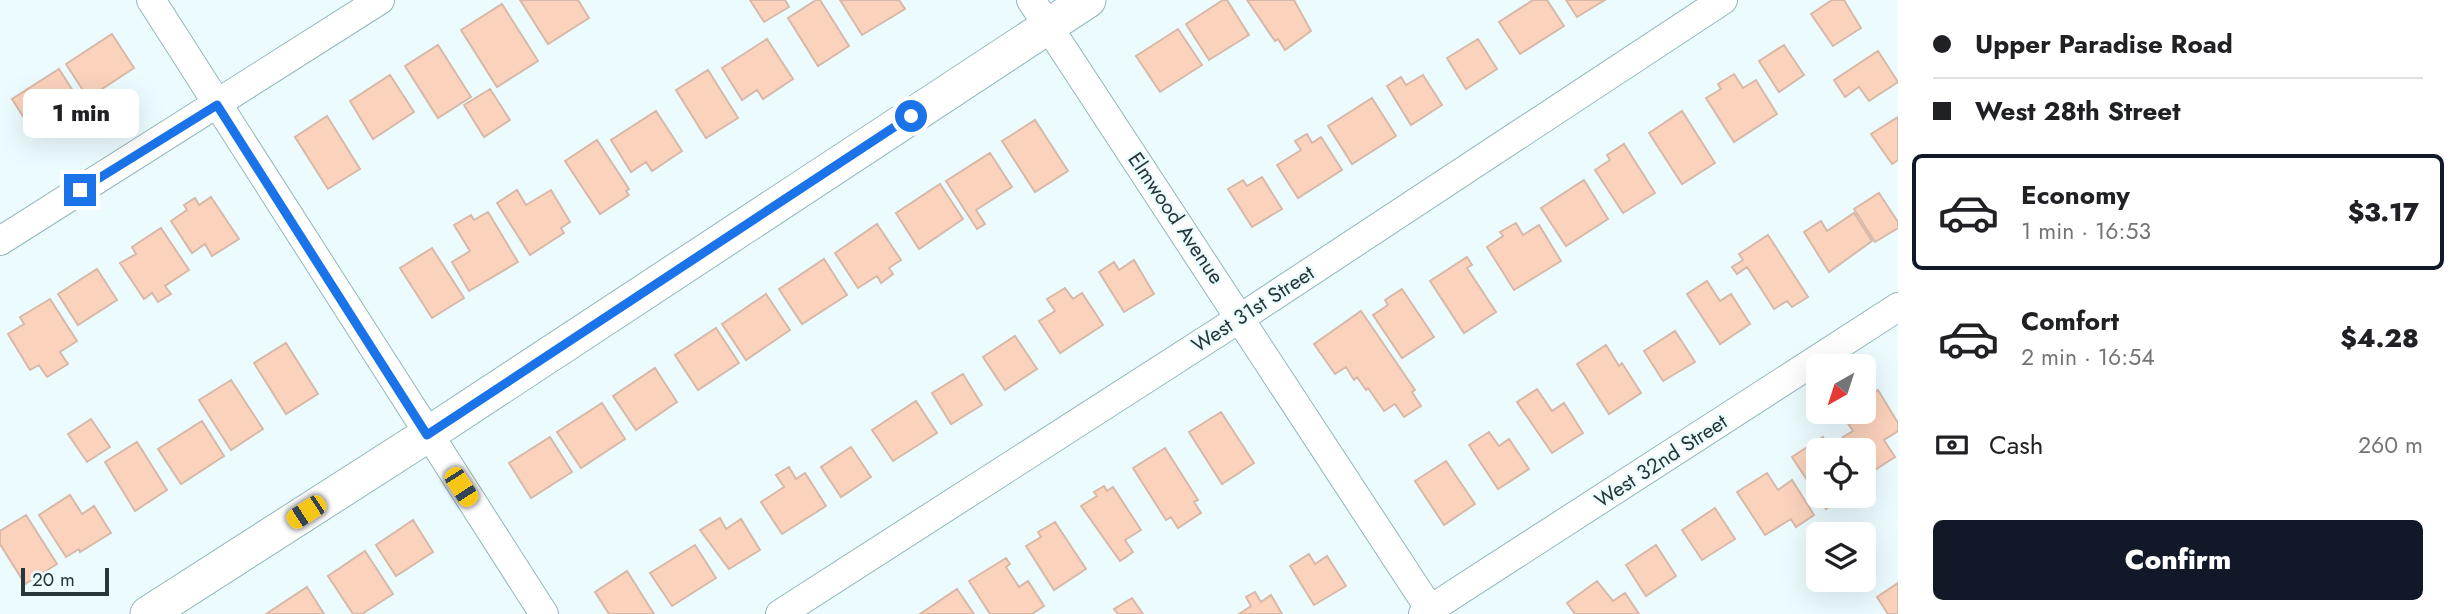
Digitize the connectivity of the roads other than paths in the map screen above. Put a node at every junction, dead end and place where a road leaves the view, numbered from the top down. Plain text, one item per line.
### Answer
1 (151, 0) edge
2 (380, 0) edge
3 (1088, 0) edge
4 (1723, 0) edge
5 (1040, 13) edge
6 (217, 105) junction
7 (0, 241) edge
8 (1898, 307) edge
9 (1241, 317) junction
10 (427, 435) junction
11 (1429, 613) edge
12 (148, 614) edge
13 (544, 614) edge
14 (780, 614) edge

1 - 6 street
2 - 6 street
3 - 5 street
4 - 9 street, West 31st Street
5 - 9 street, Elmwood Avenue
5 - 10 street
6 - 7 street
6 - 10 street
8 - 11 street, West 32nd Street
9 - 11 street, Elmwood Avenue
9 - 14 street, West 31st Street
10 - 12 street
10 - 13 street

